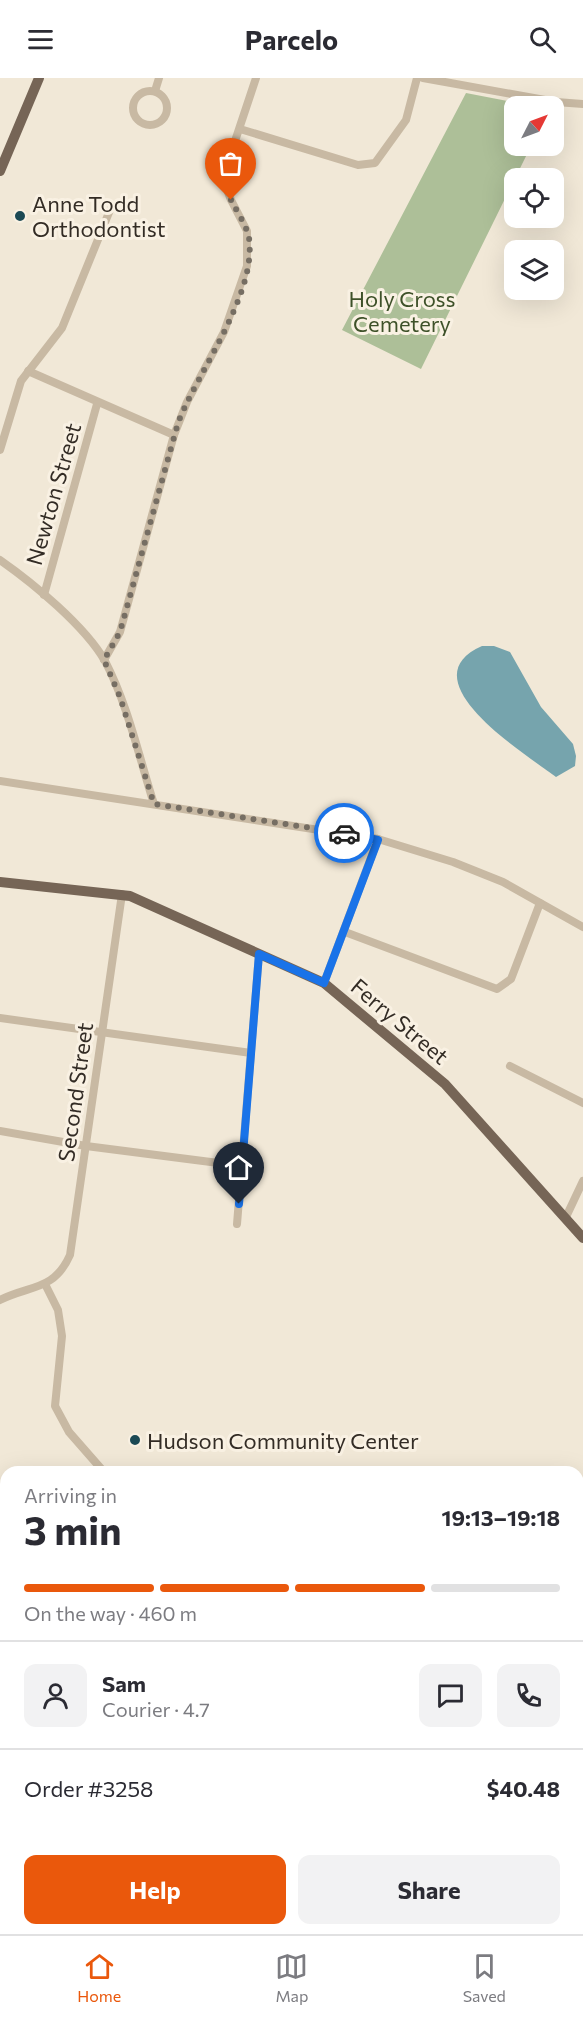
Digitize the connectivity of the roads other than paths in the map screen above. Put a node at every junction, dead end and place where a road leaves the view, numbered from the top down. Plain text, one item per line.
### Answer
1 (39, 78) edge
2 (159, 78) edge
3 (256, 78) edge
4 (417, 78) edge
5 (423, 78) edge
6 (155, 91) junction
7 (583, 104) edge
8 (240, 129) junction
9 (0, 171) edge
10 (110, 210) dead end
11 (28, 371) junction
12 (97, 404) junction
13 (174, 435) junction
14 (0, 450) edge
15 (0, 560) edge
16 (44, 595) junction
17 (104, 660) junction
18 (0, 782) edge
19 (154, 804) junction
20 (378, 840) junction
21 (0, 882) edge
22 (122, 894) junction
23 (540, 903) junction
24 (583, 927) edge
25 (345, 932) junction
26 (259, 954) junction
27 (324, 983) junction
28 (0, 1018) edge
29 (101, 1031) junction
30 (251, 1053) junction
31 (510, 1066) dead end
32 (583, 1103) edge
33 (0, 1131) edge
34 (86, 1146) junction
35 (242, 1166) junction
36 (583, 1181) edge
37 (566, 1217) junction
38 (237, 1224) dead end
39 (583, 1238) edge
40 (45, 1284) junction
41 (0, 1300) edge
42 (100, 1466) edge

1 - 9 main road
2 - 6 street
3 - 8 street
4 - 8 street
5 - 7 street
6 - 6 street
8 - 13 street
10 - 11 street
11 - 12 street
11 - 14 street
12 - 13 street
12 - 16 street, Newton Street
13 - 17 street
15 - 16 street
16 - 17 street
17 - 19 street
18 - 19 street
19 - 20 street
20 - 23 street
20 - 25 street
21 - 22 main road, Ferry Street
22 - 26 main road, Ferry Street
22 - 29 street, Second Street
23 - 24 street
23 - 25 street
25 - 27 street
26 - 27 main road, Ferry Street
26 - 30 street
27 - 37 main road, Ferry Street
28 - 29 street
29 - 30 street
29 - 34 street, Second Street
30 - 35 street
31 - 32 street
33 - 34 street
34 - 35 street
34 - 40 street, Second Street
35 - 38 street
36 - 37 street
37 - 39 main road, Ferry Street
40 - 41 street
40 - 42 street

